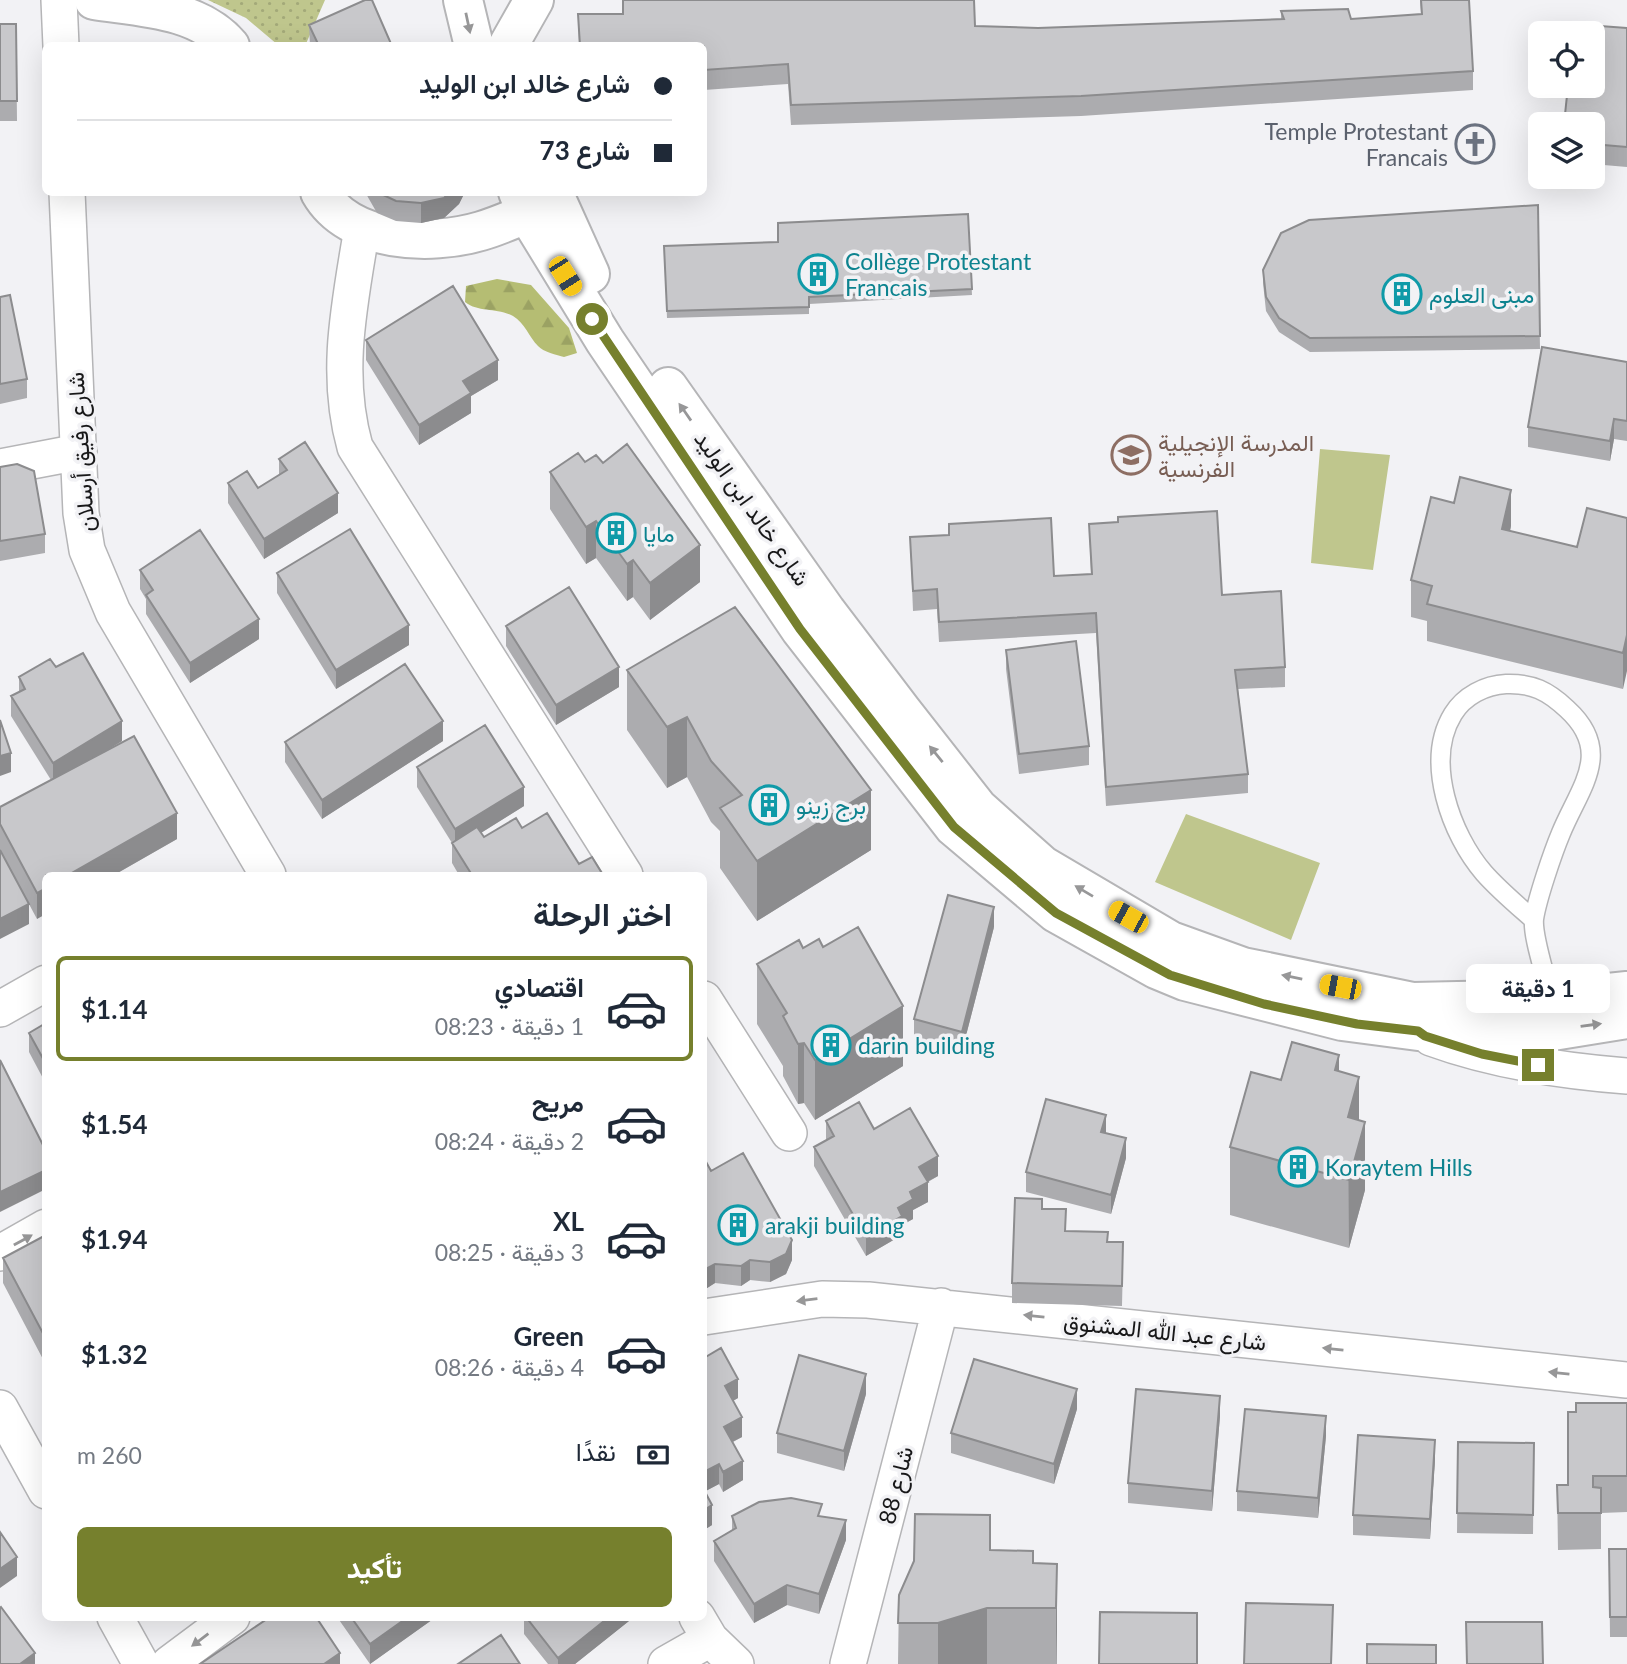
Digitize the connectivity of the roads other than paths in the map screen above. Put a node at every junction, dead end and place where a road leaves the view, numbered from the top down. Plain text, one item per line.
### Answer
1 (59, 0) edge
2 (94, 0) edge
3 (463, 0) edge
4 (498, 0) edge
5 (534, 0) edge
6 (61, 42) edge
7 (225, 42) edge
8 (495, 42) edge
9 (497, 42) edge
10 (499, 42) edge
11 (67, 196) edge
12 (323, 196) edge
13 (538, 200) edge
14 (362, 228) junction
15 (79, 452) junction
16 (0, 467) edge
17 (254, 870) edge
18 (623, 872) edge
19 (1534, 920) junction
20 (42, 985) edge
21 (1627, 991) edge
22 (707, 1004) edge
23 (0, 1009) edge
24 (1552, 1015) junction
25 (1415, 1016) junction
26 (1627, 1019) edge
27 (1627, 1076) edge
28 (789, 1133) dead end
29 (42, 1229) edge
30 (0, 1253) edge
31 (941, 1306) junction
32 (707, 1317) edge
33 (1627, 1380) edge
34 (0, 1408) edge
35 (9, 1446) edge
36 (42, 1486) edge
37 (117, 1621) edge
38 (227, 1621) edge
39 (703, 1628) edge
40 (141, 1664) edge
41 (169, 1664) edge
42 (666, 1664) edge
43 (736, 1664) edge
44 (848, 1664) edge

1 - 6 street
2 - 7 main road
3 -> 8 main road
4 - 9 main road
5 - 10 main road
11 - 15 street, شارع رفيق أرسلان
12 - 14 main road
13 - 14 main road
25 -> 13 main road, شارع خالد ابن الوليد
13 - 25 main road, شارع خالد ابن الوليد
14 - 18 street
15 - 16 street
15 - 17 street, شارع رفيق أرسلان
19 - 19 lane
19 - 24 lane
20 - 23 street
21 - 24 main road
22 - 28 street
24 - 25 main road
24 -> 26 main road
25 - 27 street
30 -> 29 street
31 -> 32 street, شارع عبد الله المشنوق
33 -> 31 street, شارع عبد الله المشنوق
31 - 44 street, شارع 88
34 - 35 street
35 - 36 street
37 - 40 street
38 -> 41 street
39 - 42 street
39 - 43 street

